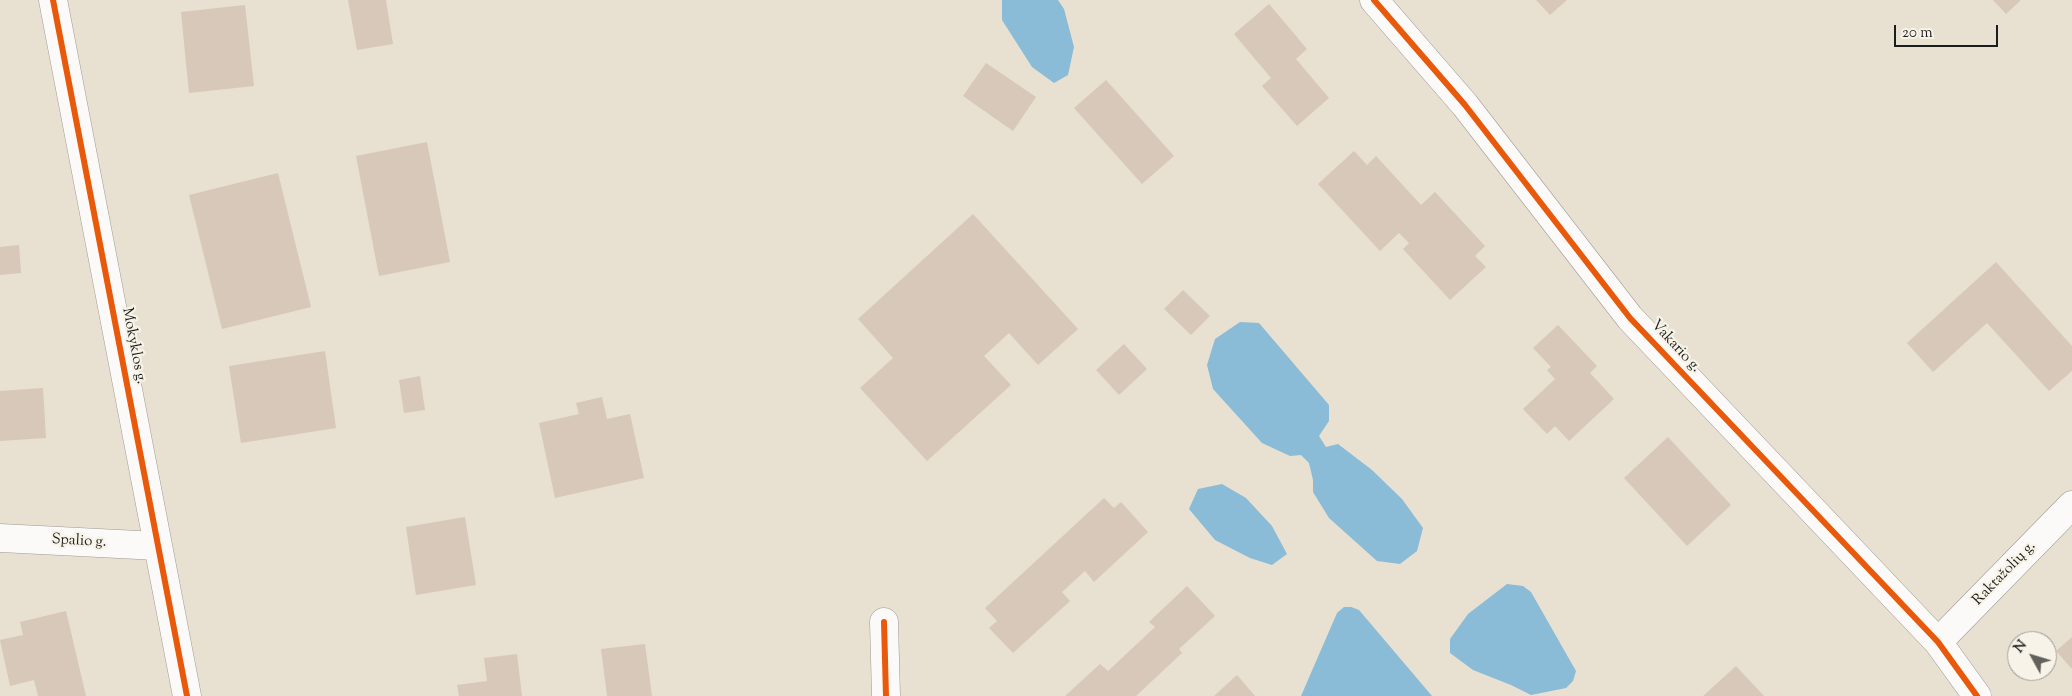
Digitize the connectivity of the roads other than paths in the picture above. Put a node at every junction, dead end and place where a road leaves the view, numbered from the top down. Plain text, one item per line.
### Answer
1 (53, 0) edge
2 (1374, 0) edge
3 (2072, 505) edge
4 (0, 538) edge
5 (158, 546) junction
6 (884, 622) dead end
7 (1938, 642) junction
8 (187, 696) edge
9 (886, 696) edge
10 (1977, 696) edge

1 - 5 street, Mokyklos g.
2 - 7 street, Vakario g.
3 - 7 street, Raktažolių g.
4 - 5 street, Spalio g.
5 - 8 street, Mokyklos g.
6 - 9 street
7 - 10 street, Vakario g.

